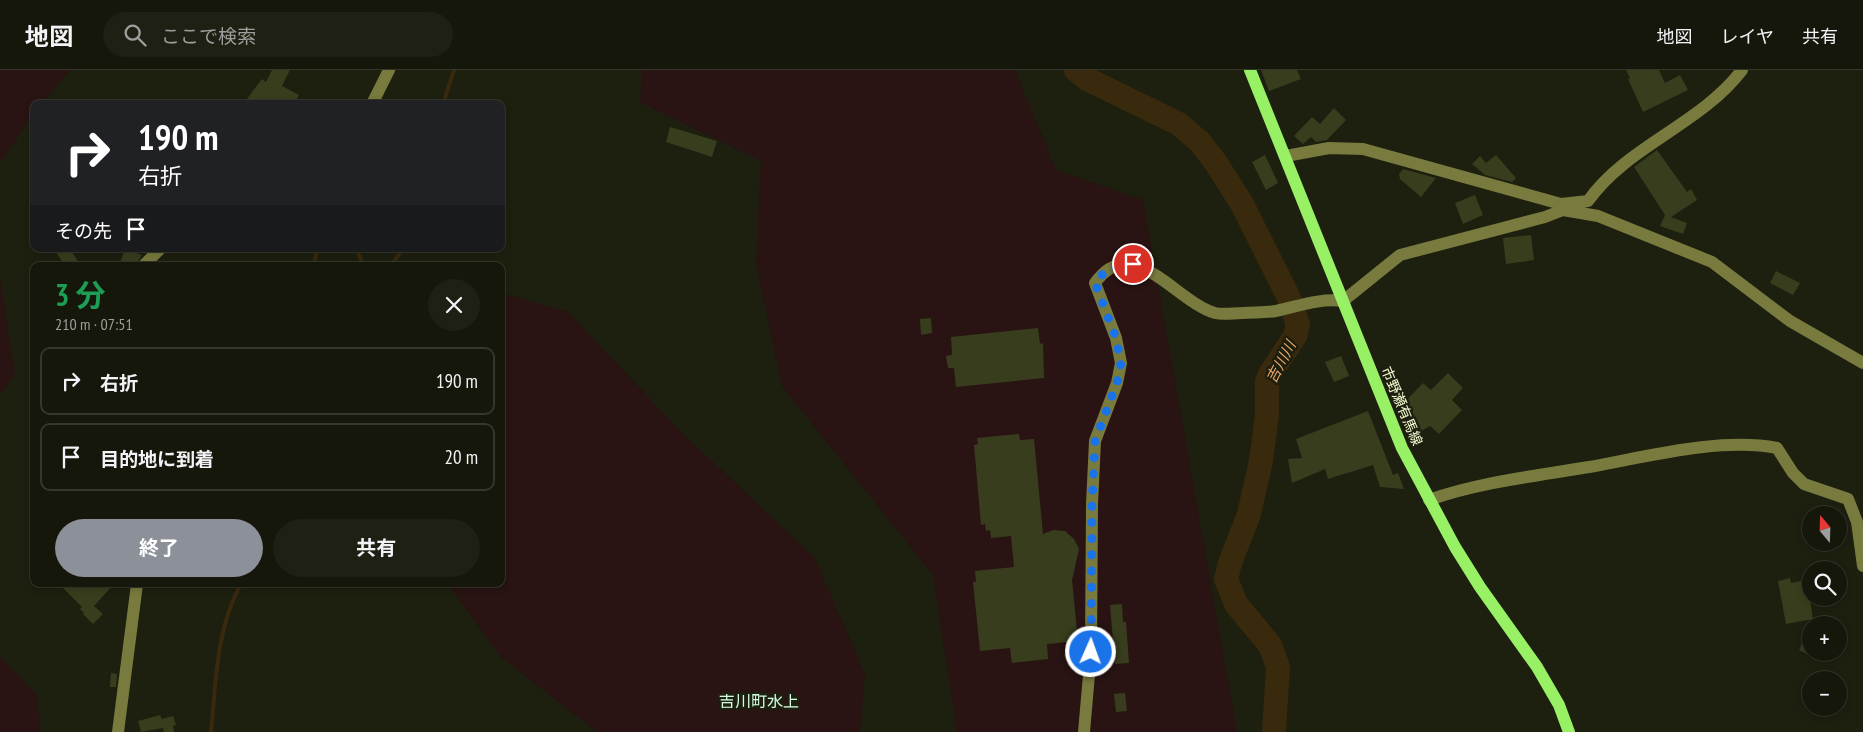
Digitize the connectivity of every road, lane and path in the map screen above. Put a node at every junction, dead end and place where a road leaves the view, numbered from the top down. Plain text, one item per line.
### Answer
1 (389, 70) edge
2 (1250, 70) edge
3 (1742, 70) edge
4 (374, 100) edge
5 (1286, 156) junction
6 (1562, 207) junction
7 (157, 252) edge
8 (147, 262) edge
9 (1343, 301) junction
10 (1863, 363) edge
11 (1429, 500) junction
12 (1863, 566) edge
13 (137, 587) edge
14 (118, 732) edge
15 (1084, 732) edge
16 (1569, 732) edge

1 - 4 street
2 - 5 main road, 市野瀬有馬線
3 - 6 street
5 - 6 street
5 - 9 main road, 市野瀬有馬線
6 - 9 street
6 - 10 street
7 - 8 street
9 - 11 main road, 市野瀬有馬線
9 - 15 street
11 - 12 street
11 - 16 main road, 市野瀬有馬線
13 - 14 street

